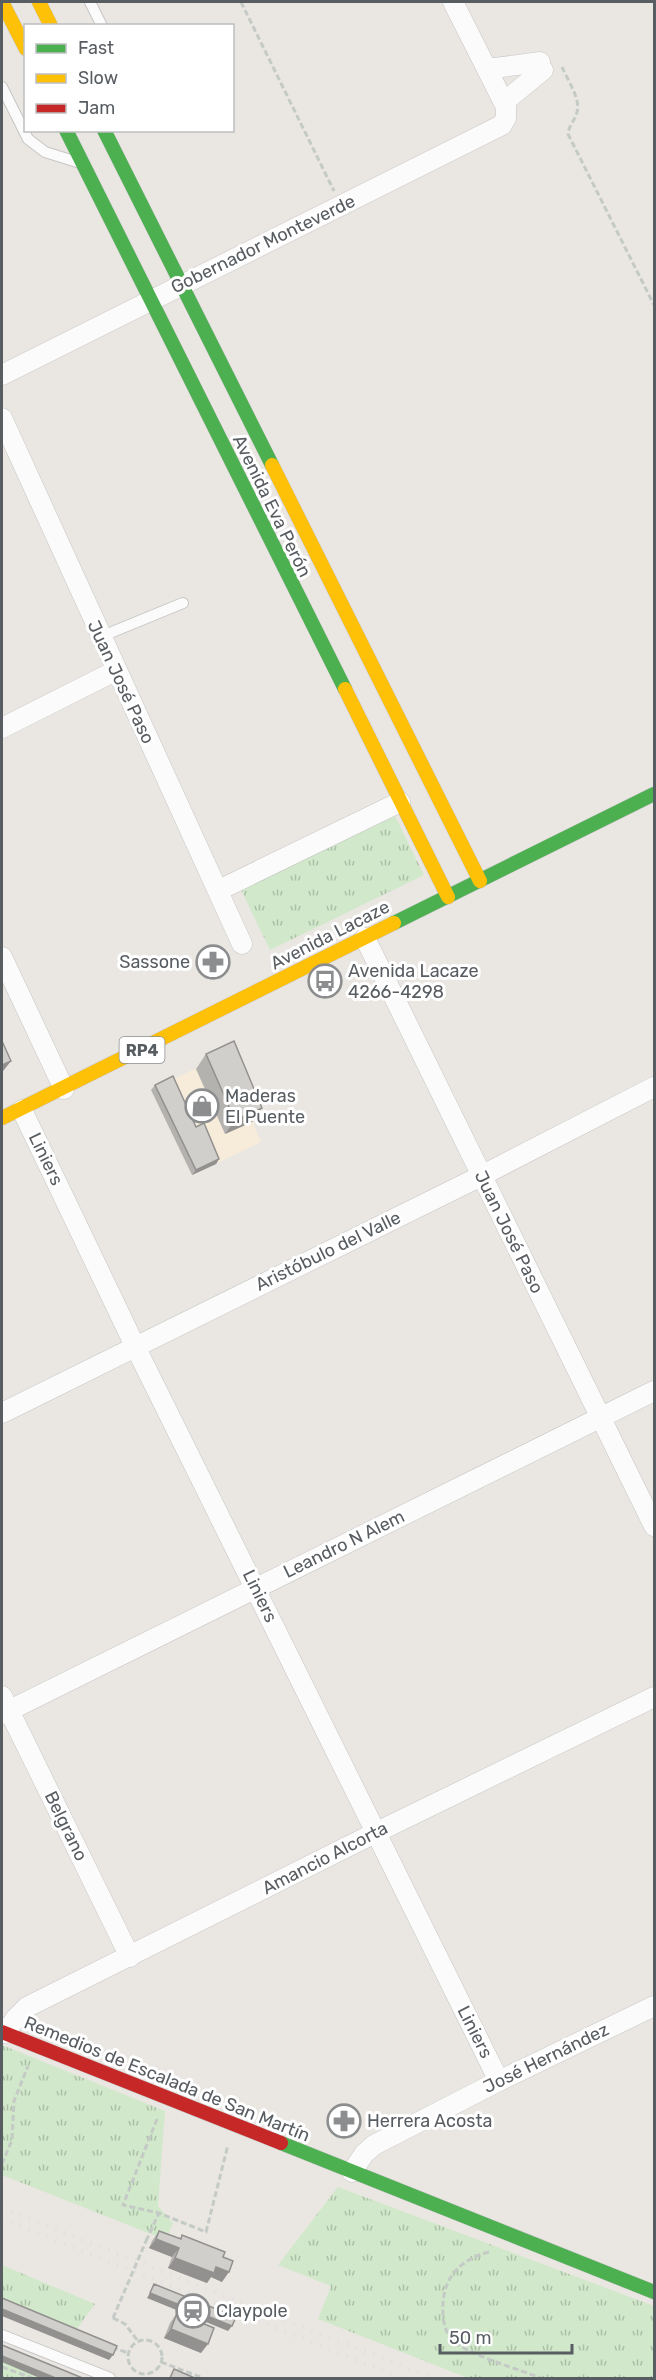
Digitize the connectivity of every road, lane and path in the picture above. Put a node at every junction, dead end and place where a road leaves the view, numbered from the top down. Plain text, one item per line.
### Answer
1 (2, 2) edge
2 (39, 2) edge
3 (90, 2) edge
4 (241, 2) edge
5 (453, 2) edge
6 (50, 24) edge
7 (101, 24) edge
8 (24, 46) edge
9 (548, 66) junction
10 (487, 69) junction
11 (2, 87) edge
12 (504, 102) junction
13 (24, 131) edge
14 (24, 132) edge
15 (67, 132) edge
16 (106, 132) edge
17 (82, 164) junction
18 (341, 206) junction
19 (181, 284) junction
20 (150, 300) junction
21 (654, 305) edge
22 (2, 375) edge
23 (2, 418) edge
24 (183, 603) dead end
25 (100, 637) junction
26 (115, 671) junction
27 (2, 728) edge
28 (654, 794) edge
29 (400, 802) junction
30 (480, 881) junction
31 (219, 890) junction
32 (448, 897) junction
33 (365, 938) junction
34 (242, 944) dead end
35 (2, 957) edge
36 (654, 1088) edge
37 (64, 1089) junction
38 (22, 1110) junction
39 (2, 1113) edge
40 (2, 1120) edge
41 (2, 1133) edge
42 (481, 1176) junction
43 (135, 1346) junction
44 (654, 1391) edge
45 (2, 1413) edge
46 (601, 1417) junction
47 (654, 1526) edge
48 (256, 1588) junction
49 (654, 1697) edge
50 (4, 1707) edge
51 (375, 1833) junction
52 (130, 1957) junction
53 (654, 2006) edge
54 (3, 2032) edge
55 (36, 2046) junction
56 (499, 2081) junction
57 (157, 2119) dead end
58 (236, 2126) junction
59 (2, 2164) edge
60 (352, 2172) junction
61 (159, 2212) junction
62 (500, 2256) dead end
63 (654, 2292) edge
64 (2, 2336) edge
65 (138, 2342) junction
66 (107, 2345) edge
67 (128, 2353) junction
68 (161, 2362) junction
69 (2, 2367) edge
70 (32, 2379) edge
71 (110, 2379) edge
72 (203, 2379) edge
73 (541, 2379) edge

1 - 8 main road
2 - 6 main road
3 - 7 lane
4 - 18 path
5 - 10 street
9 - 10 street
9 - 12 street
9 - 21 path
10 - 12 street
11 - 13 lane
12 - 18 street, Gobernador Monteverde
14 - 17 lane
15 - 17 main road, Avenida Eva Perón
16 - 19 main road, Avenida Eva Perón
17 - 20 main road, Avenida Eva Perón
18 - 19 street, Gobernador Monteverde
19 - 20 street, Gobernador Monteverde
19 - 30 main road, Avenida Eva Perón
20 - 22 street, Gobernador Monteverde
20 - 29 main road, Avenida Eva Perón
23 - 25 street, Juan José Paso
24 - 25 lane
25 - 26 street, Juan José Paso
26 - 27 street
26 - 31 street, Juan José Paso
28 - 30 main road, Avenida Lacaze / RP4
29 - 31 street
29 - 32 main road, Avenida Eva Perón
30 - 32 main road, Avenida Lacaze / RP4
31 - 34 street, Juan José Paso
32 - 33 main road, Avenida Lacaze / RP4
33 - 37 main road, Avenida Lacaze / RP4
33 - 42 street, Juan José Paso
35 - 37 street
36 - 42 street, Aristóbulo del Valle
37 - 38 main road, Avenida Lacaze / RP4
38 - 39 street
38 - 40 main road, Avenida Lacaze / RP4
38 - 41 street
38 - 43 street, Liniers
42 - 43 street, Aristóbulo del Valle
42 - 46 street, Juan José Paso
43 - 45 street, Aristóbulo del Valle
43 - 48 street, Liniers
44 - 46 street, Leandro N Alem
46 - 47 street, Juan José Paso
46 - 48 street, Leandro N Alem
48 - 50 street, Leandro N Alem
48 - 51 street, Liniers
49 - 51 street, Amancio Alcorta
50 - 52 street, Belgrano
51 - 52 street, Amancio Alcorta
51 - 56 street, Liniers
52 - 54 street, Amancio Alcorta
53 - 56 street, José Hernández
54 - 55 main road, Remedios de Escalada de San Martín
55 - 58 main road, Remedios de Escalada de San Martín
55 - 59 path
56 - 60 street, José Hernández
57 - 61 path
58 - 60 main road, Remedios de Escalada de San Martín
58 - 61 path
60 - 63 main road, Remedios de Escalada de San Martín
61 - 65 path, bridge
62 - 73 path
64 - 71 lane
65 - 67 path
65 - 68 path
66 - 67 path
67 - 68 path
68 - 72 path
69 - 70 path

